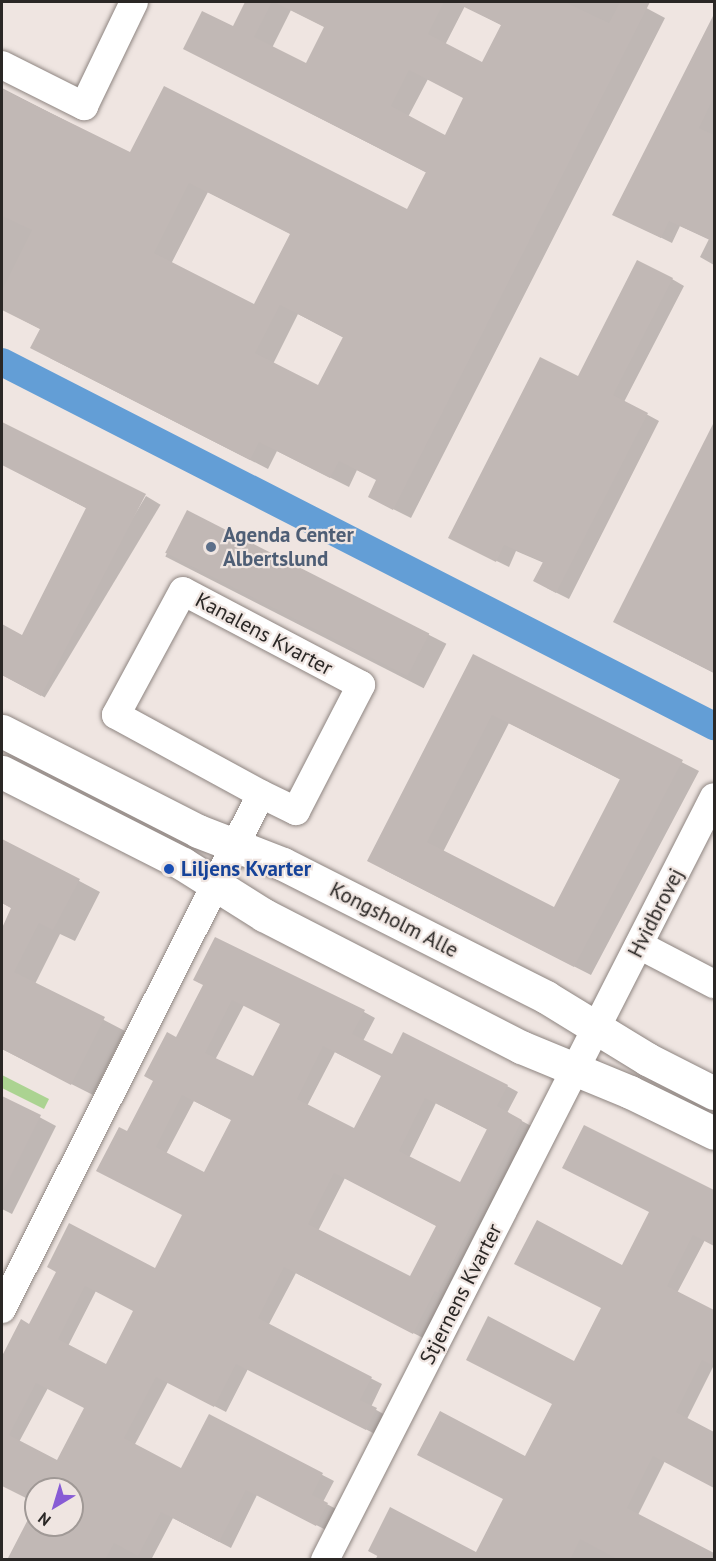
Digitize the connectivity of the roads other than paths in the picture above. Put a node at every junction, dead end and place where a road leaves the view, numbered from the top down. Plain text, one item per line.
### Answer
1 (134, 2) edge
2 (2, 65) edge
3 (2, 731) edge
4 (2, 772) edge
5 (261, 794) junction
6 (711, 804) edge
7 (236, 845) junction
8 (215, 885) junction
9 (639, 945) junction
10 (714, 984) edge
11 (598, 1029) junction
12 (576, 1070) junction
13 (714, 1093) edge
14 (714, 1133) edge
15 (2, 1309) edge
16 (325, 1560) edge

1 - 2 street
3 - 7 street, Kongsholm Alle
4 - 8 street
5 - 5 street, Kanalens Kvarter
5 - 7 street
6 - 9 street, Hvidbrovej
7 - 8 street
7 - 11 street, Kongsholm Alle
8 - 12 street
8 - 15 street
9 - 10 street
9 - 11 street, Hvidbrovej
11 - 12 street, Stjernens Kvarter
11 - 13 street, Kongsholm Alle
12 - 14 street
12 - 16 street, Stjernens Kvarter

